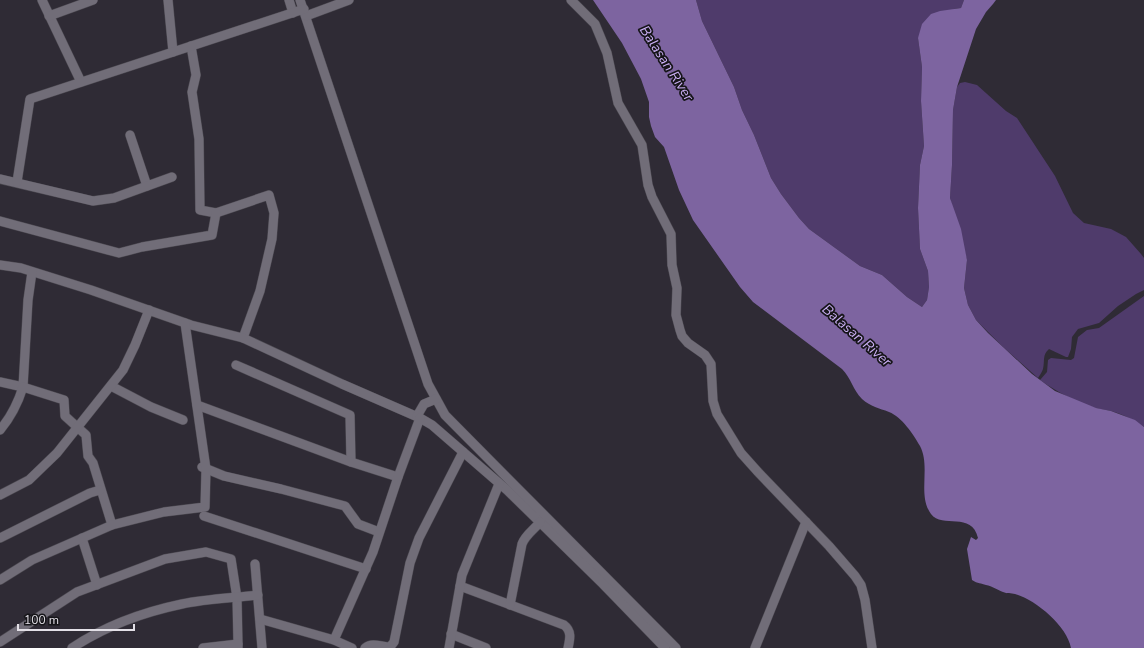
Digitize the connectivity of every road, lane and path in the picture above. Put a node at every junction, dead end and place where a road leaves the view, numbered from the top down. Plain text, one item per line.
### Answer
1 (42, 0) edge
2 (93, 0) edge
3 (168, 0) edge
4 (289, 0) edge
5 (300, 0) edge
6 (349, 0) edge
7 (571, 0) edge
8 (293, 13) junction
9 (305, 13) junction
10 (49, 16) junction
11 (191, 46) junction
12 (173, 52) junction
13 (81, 82) junction
14 (130, 135) dead end
15 (172, 177) dead end
16 (0, 179) edge
17 (17, 182) junction
18 (147, 186) junction
19 (216, 213) junction
20 (0, 221) edge
21 (0, 265) edge
22 (32, 272) junction
23 (149, 310) junction
24 (185, 322) junction
25 (243, 338) junction
26 (236, 365) dead end
27 (0, 382) edge
28 (110, 386) junction
29 (23, 387) junction
30 (436, 399) junction
31 (197, 405) junction
32 (418, 417) junction
33 (183, 420) dead end
34 (78, 427) junction
35 (0, 430) edge
36 (463, 452) junction
37 (351, 462) junction
38 (203, 467) junction
39 (398, 477) junction
40 (500, 484) junction
41 (100, 490) junction
42 (0, 495) edge
43 (204, 516) dead end
44 (540, 522) junction
45 (806, 522) junction
46 (112, 525) junction
47 (379, 532) junction
48 (0, 538) edge
49 (82, 538) junction
50 (255, 564) dead end
51 (366, 569) junction
52 (0, 580) edge
53 (97, 585) junction
54 (460, 586) junction
55 (258, 595) junction
56 (237, 598) junction
57 (510, 605) junction
58 (260, 619) junction
59 (451, 634) junction
60 (334, 640) junction
61 (0, 642) edge
62 (238, 646) edge
63 (72, 648) edge
64 (203, 648) edge
65 (262, 648) edge
66 (352, 648) edge
67 (365, 648) edge
68 (449, 648) edge
69 (486, 648) edge
70 (568, 648) edge
71 (665, 648) edge
72 (676, 648) edge
73 (755, 648) edge
74 (872, 648) edge

1 - 10 street
2 - 10 street
3 - 12 street
4 - 8 street
5 - 9 street
6 - 9 street
7 - 45 street
8 - 9 street
8 - 11 street
9 - 30 street
10 - 13 street
11 - 12 street
11 - 19 street
12 - 13 street
13 - 17 street
14 - 18 street
15 - 18 street
16 - 17 street
17 - 18 street
19 - 20 street
19 - 25 street
21 - 22 street
22 - 23 street
22 - 29 street
23 - 24 street
23 - 28 street
24 - 25 street
24 - 31 street
25 - 32 street
26 - 37 street
27 - 29 street
28 - 33 street
28 - 34 street
29 - 34 street
29 - 35 street
30 - 32 street
30 - 72 street
31 - 37 street
31 - 38 street
32 - 36 street
32 - 39 street
34 - 41 street
34 - 42 street
36 - 40 street
36 - 67 street
37 - 39 street
38 - 46 street
38 - 47 street
39 - 47 street
40 - 44 street
40 - 54 street
41 - 46 street
41 - 48 street
43 - 51 street
44 - 57 street
44 - 71 street
45 - 73 street
45 - 74 street
46 - 49 street
47 - 51 street
49 - 52 street
49 - 53 street
50 - 55 street
51 - 60 street
53 - 56 street
53 - 61 street
54 - 57 street
54 - 59 street
55 - 56 street
55 - 58 street
56 - 62 street
56 - 63 street
57 - 70 street
58 - 60 street
58 - 65 street
59 - 68 street
59 - 69 street
60 - 66 street
62 - 64 street

